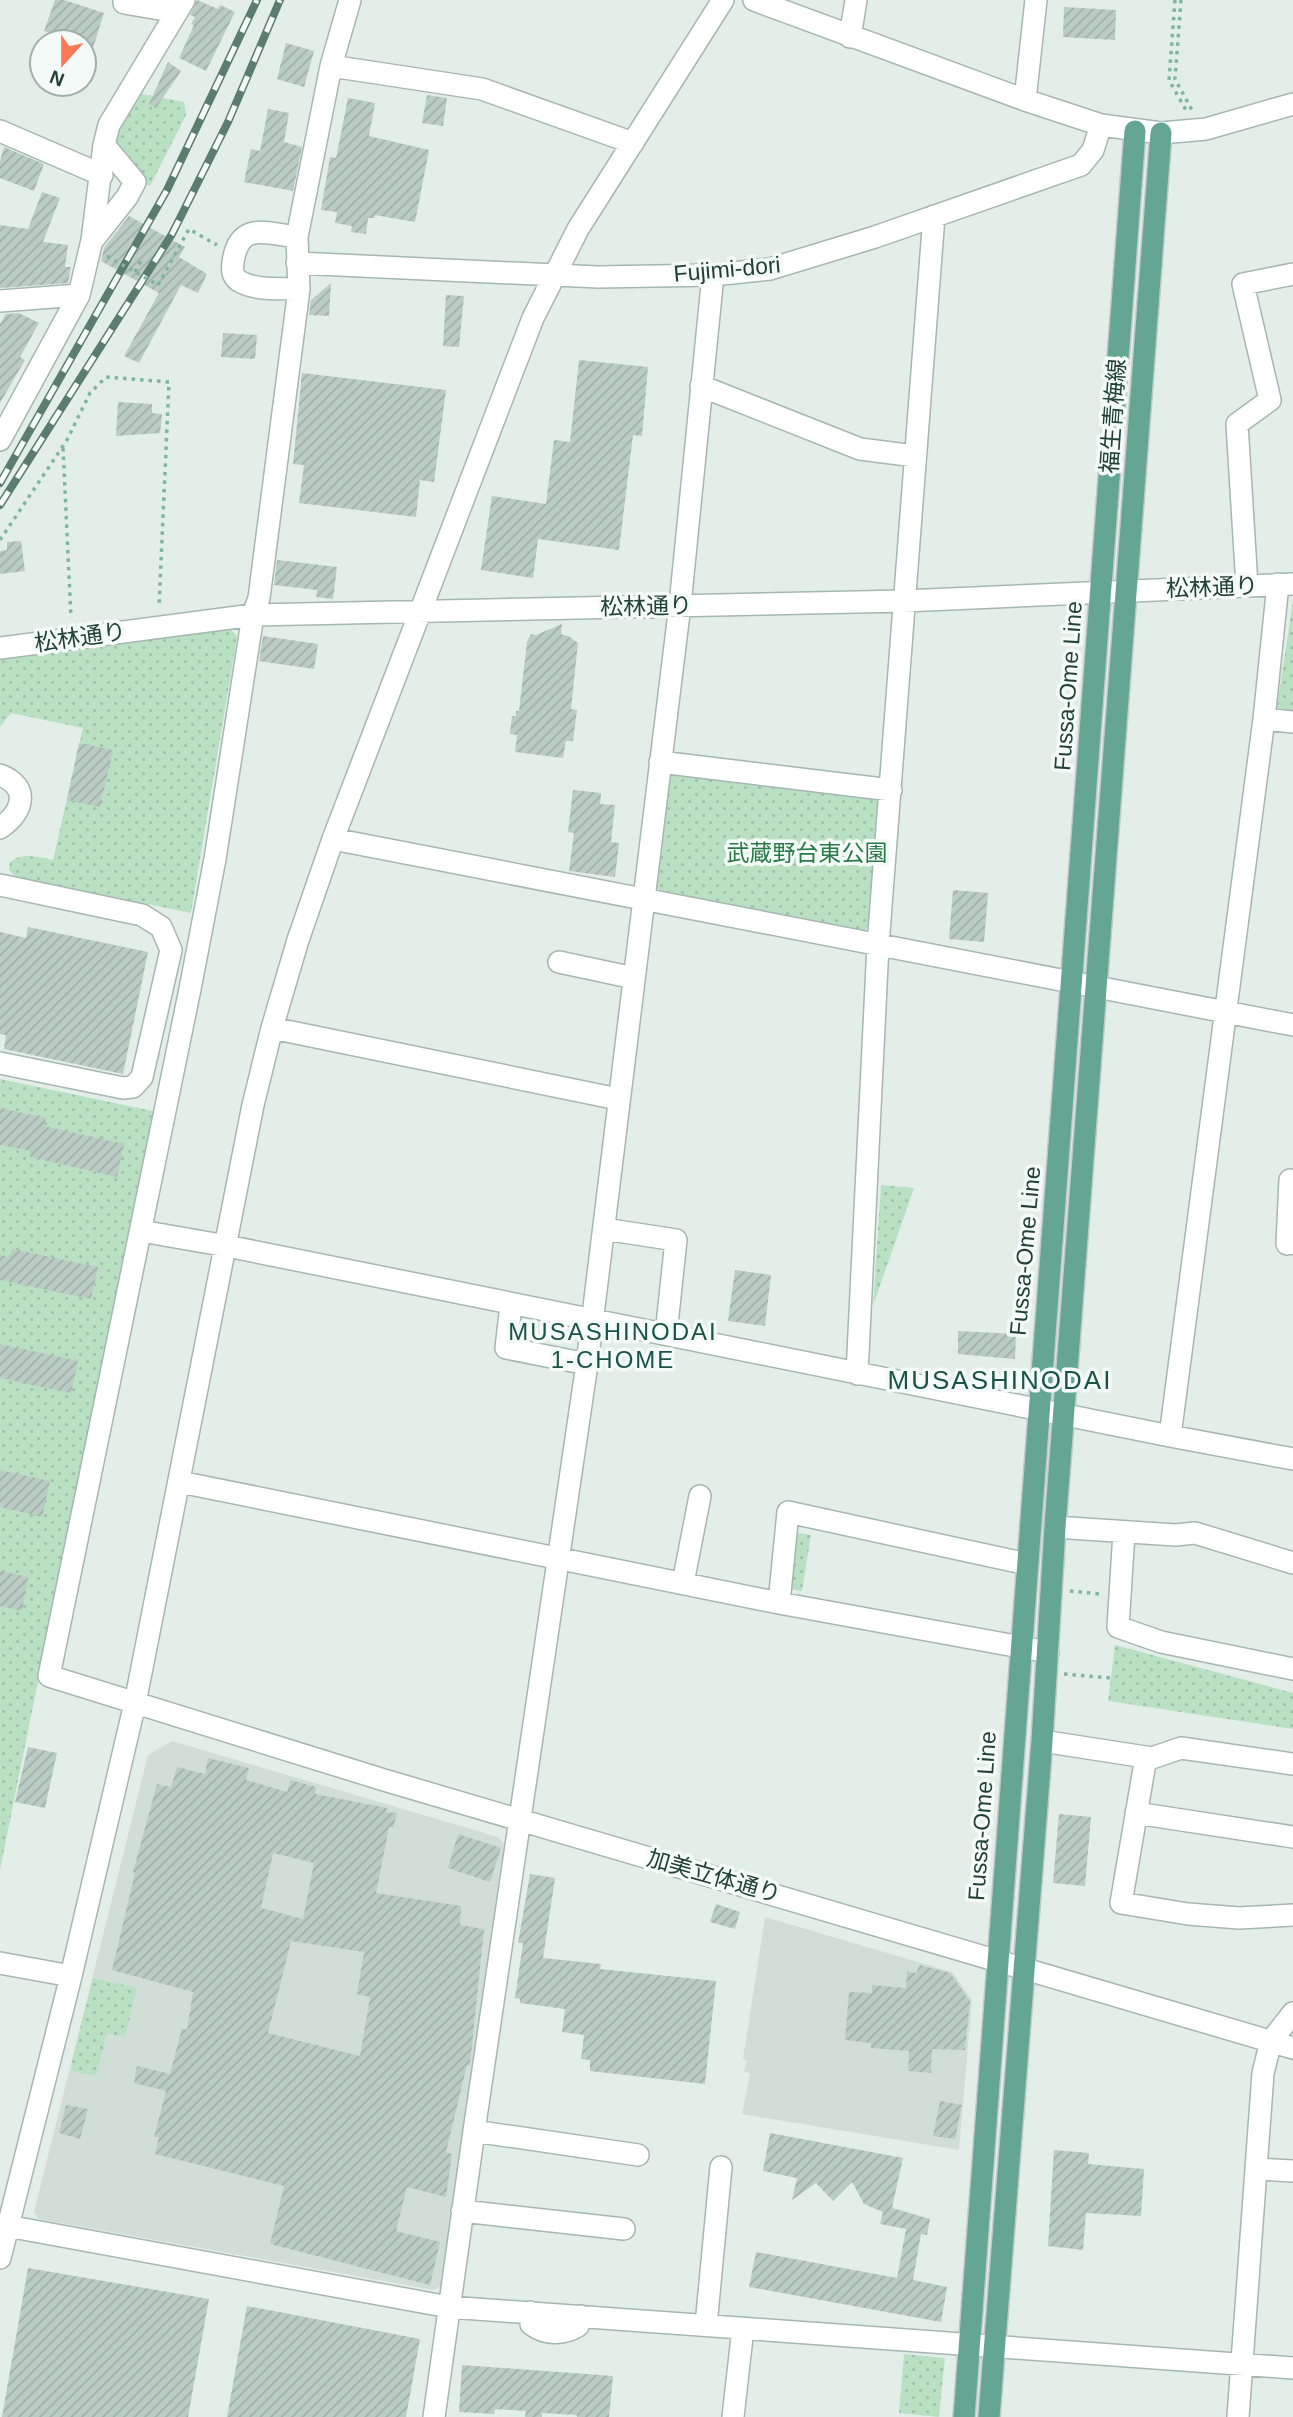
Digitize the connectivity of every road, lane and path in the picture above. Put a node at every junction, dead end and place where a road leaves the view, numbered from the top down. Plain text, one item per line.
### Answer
1 (350, 0) edge
2 (723, 0) edge
3 (754, 0) edge
4 (856, 0) edge
5 (1037, 0) edge
6 (1175, 0) edge
7 (1181, 0) edge
8 (120, 1) edge
9 (181, 6) edge
10 (850, 37) junction
11 (331, 66) junction
12 (1025, 100) junction
13 (1293, 104) edge
14 (1194, 112) dead end
15 (1187, 113) dead end
16 (1101, 125) junction
17 (1135, 131) junction
18 (1161, 133) junction
19 (1, 134) edge
20 (633, 144) junction
21 (104, 145) junction
22 (102, 174) junction
23 (934, 216) junction
24 (297, 237) junction
25 (92, 240) junction
26 (221, 247) dead end
27 (107, 256) dead end
28 (141, 261) dead end
29 (298, 263) junction
30 (135, 272) junction
31 (554, 274) junction
32 (1293, 274) edge
33 (713, 275) junction
34 (299, 289) junction
35 (79, 295) junction
36 (0, 302) edge
37 (701, 386) junction
38 (0, 440) edge
39 (63, 446) junction
40 (915, 456) junction
41 (0, 540) edge
42 (1285, 584) edge
43 (1247, 586) junction
44 (1127, 590) junction
45 (1101, 594) junction
46 (904, 601) junction
47 (680, 605) junction
48 (421, 610) junction
49 (253, 615) junction
50 (158, 627) junction
51 (72, 638) junction
52 (0, 648) edge
53 (1264, 719) junction
54 (1293, 722) edge
55 (660, 762) junction
56 (0, 775) edge
57 (891, 790) junction
58 (0, 828) edge
59 (333, 839) junction
60 (0, 885) edge
61 (645, 899) junction
62 (878, 944) junction
63 (559, 962) dead end
64 (634, 978) junction
65 (1072, 983) junction
66 (1097, 987) junction
67 (1227, 1012) junction
68 (1293, 1026) edge
69 (272, 1028) junction
70 (0, 1063) edge
71 (618, 1099) junction
72 (1290, 1180) dead end
73 (604, 1229) junction
74 (141, 1231) junction
75 (1293, 1243) edge
76 (227, 1246) junction
77 (512, 1304) junction
78 (592, 1321) junction
79 (666, 1335) junction
80 (587, 1364) junction
81 (858, 1374) junction
82 (1038, 1410) junction
83 (1064, 1414) junction
84 (1170, 1436) junction
85 (1293, 1459) edge
86 (180, 1482) junction
87 (700, 1496) dead end
88 (1055, 1527) junction
89 (1124, 1532) junction
90 (558, 1559) junction
91 (1293, 1563) edge
92 (1027, 1564) junction
93 (683, 1583) junction
94 (1051, 1589) junction
95 (1120, 1595) junction
96 (779, 1603) junction
97 (1021, 1649) junction
98 (1047, 1662) junction
99 (1293, 1669) edge
100 (1111, 1678) dead end
101 (135, 1703) junction
102 (1042, 1741) junction
103 (1146, 1757) junction
104 (1293, 1764) edge
105 (1136, 1813) junction
106 (520, 1819) junction
107 (1293, 1837) edge
108 (1293, 1915) edge
109 (997, 1959) junction
110 (0, 1963) edge
111 (1024, 1968) junction
112 (72, 1976) junction
113 (1293, 2013) edge
114 (1271, 2041) junction
115 (1293, 2048) edge
116 (474, 2131) junction
117 (638, 2155) dead end
118 (721, 2167) dead end
119 (1257, 2169) junction
120 (1293, 2171) edge
121 (462, 2211) junction
122 (7, 2226) junction
123 (624, 2229) dead end
124 (0, 2258) edge
125 (449, 2307) junction
126 (706, 2325) junction
127 (743, 2328) junction
128 (969, 2345) junction
129 (994, 2347) junction
130 (1242, 2364) junction
131 (1293, 2368) edge
132 (434, 2417) edge
133 (733, 2417) edge
134 (964, 2417) edge
135 (989, 2417) edge
136 (1238, 2417) edge

1 - 11 street
2 - 20 street
3 - 10 street
4 - 10 street
5 - 12 street
6 - 15 path
7 - 14 path
8 - 9 street
9 - 21 street
10 - 12 street
11 - 20 street
11 - 24 street
12 - 16 street
13 - 18 street
16 - 17 street
16 - 23 street, Fujimi-dori
17 - 18 street
17 - 45 main road, Fussa-Ome Line
18 - 44 main road, 福生青梅線
19 - 22 street
20 - 31 street
21 - 22 street
21 - 25 street
22 - 25 street
23 - 33 street, Fujimi-dori
23 - 40 street
24 - 29 street
24 - 34 street
25 - 35 street
26 - 30 path, bridge
27 - 30 path, bridge
28 - 30 path
29 - 31 street, Fujimi-dori
29 - 34 street
31 - 33 street, Fujimi-dori
31 - 48 street
32 - 43 street
33 - 37 street
34 - 49 street
35 - 36 street
35 - 38 street
37 - 40 street
37 - 47 street
39 - 41 path
39 - 50 path
39 - 51 path
40 - 46 street
42 - 43 street, 松林通り
42 - 53 street
43 - 44 street, 松林通り
44 - 45 street, 松林通り
44 - 66 main road, 福生青梅線
45 - 46 street, 松林通り
45 - 65 main road, Fussa-Ome Line
46 - 47 street, 松林通り
46 - 57 street
47 - 48 street, 松林通り
47 - 55 street
48 - 49 street, 松林通り
48 - 59 street
49 - 50 street, 松林通り
49 - 74 street
50 - 51 street, 松林通り
51 - 52 street, 松林通り
53 - 54 street
53 - 67 street
55 - 57 street
55 - 61 street
56 - 58 street
57 - 62 street
59 - 61 street
59 - 69 street
60 - 70 street
61 - 62 street
61 - 64 street
62 - 65 street
62 - 81 street
63 - 64 street
64 - 71 street
65 - 66 street
65 - 82 main road, Fussa-Ome Line
66 - 67 street
66 - 83 main road
67 - 68 street
67 - 84 street
69 - 71 street
69 - 76 street
71 - 73 street
72 - 75 street
73 - 78 street
73 - 79 street
74 - 76 street
74 - 101 street, 加美立体通り
76 - 77 street
76 - 86 street
77 - 78 street
77 - 80 street
78 - 79 street
78 - 80 street
79 - 81 street
80 - 90 street
81 - 82 street
82 - 83 street
82 - 92 main road, Fussa-Ome Line
83 - 84 street
83 - 88 main road
84 - 85 street
86 - 90 street
86 - 101 street
87 - 93 street
88 - 89 street
88 - 94 main road
89 - 91 street
89 - 95 street
90 - 93 street
90 - 106 street
92 - 96 street
92 - 97 main road, Fussa-Ome Line
93 - 96 street
94 - 95 path
94 - 98 main road
95 - 99 street
96 - 97 street
97 - 98 street
97 - 109 main road, Fussa-Ome Line
98 - 100 path
98 - 102 main road
101 - 106 street, 加美立体通り
101 - 112 street
102 - 103 street
102 - 111 main road
103 - 104 street
103 - 105 street
105 - 107 street
105 - 108 street
106 - 109 street, 加美立体通り
106 - 116 street
109 - 111 street, 加美立体通り
109 - 128 main road, Fussa-Ome Line
110 - 112 street
111 - 114 street, 加美立体通り
111 - 129 main road
112 - 122 street
113 - 114 street
114 - 115 street, 加美立体通り
114 - 119 street
116 - 117 street
116 - 121 street
118 - 126 street
119 - 120 street
119 - 130 street
121 - 123 street
121 - 125 street
122 - 124 street
122 - 125 street
125 - 126 street
125 - 132 street
126 - 127 street
127 - 128 street
127 - 133 street
128 - 129 street
128 - 134 main road, Fussa-Ome Line
129 - 130 street
129 - 135 main road
130 - 131 street
130 - 136 street

